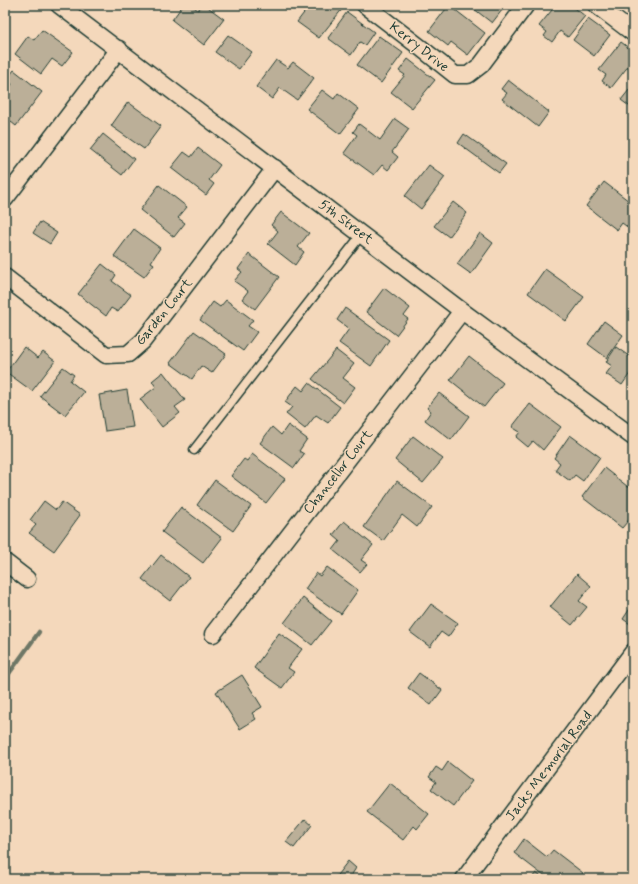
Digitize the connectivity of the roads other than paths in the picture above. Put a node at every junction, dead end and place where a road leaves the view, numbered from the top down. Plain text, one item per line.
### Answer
1 (59, 5) edge
2 (365, 5) edge
3 (526, 5) edge
4 (596, 5) edge
5 (633, 33) edge
6 (119, 50) junction
7 (275, 168) junction
8 (5, 199) edge
9 (362, 234) junction
10 (5, 277) edge
11 (462, 311) junction
12 (633, 437) edge
13 (194, 450) dead end
14 (5, 562) edge
15 (27, 579) dead end
16 (214, 634) dead end
17 (633, 652) edge
18 (464, 879) edge

1 - 6 street, 5th Street
2 - 3 street, Kerry Drive
4 - 5 street
6 - 7 street, 5th Street
6 - 8 street
7 - 9 street, 5th Street
7 - 10 street, Garden Court
9 - 11 street, 5th Street
9 - 13 lane
11 - 12 street, 5th Street
11 - 16 street, Chancellor Court
14 - 15 street
17 - 18 street, Jacks Memorial Road

